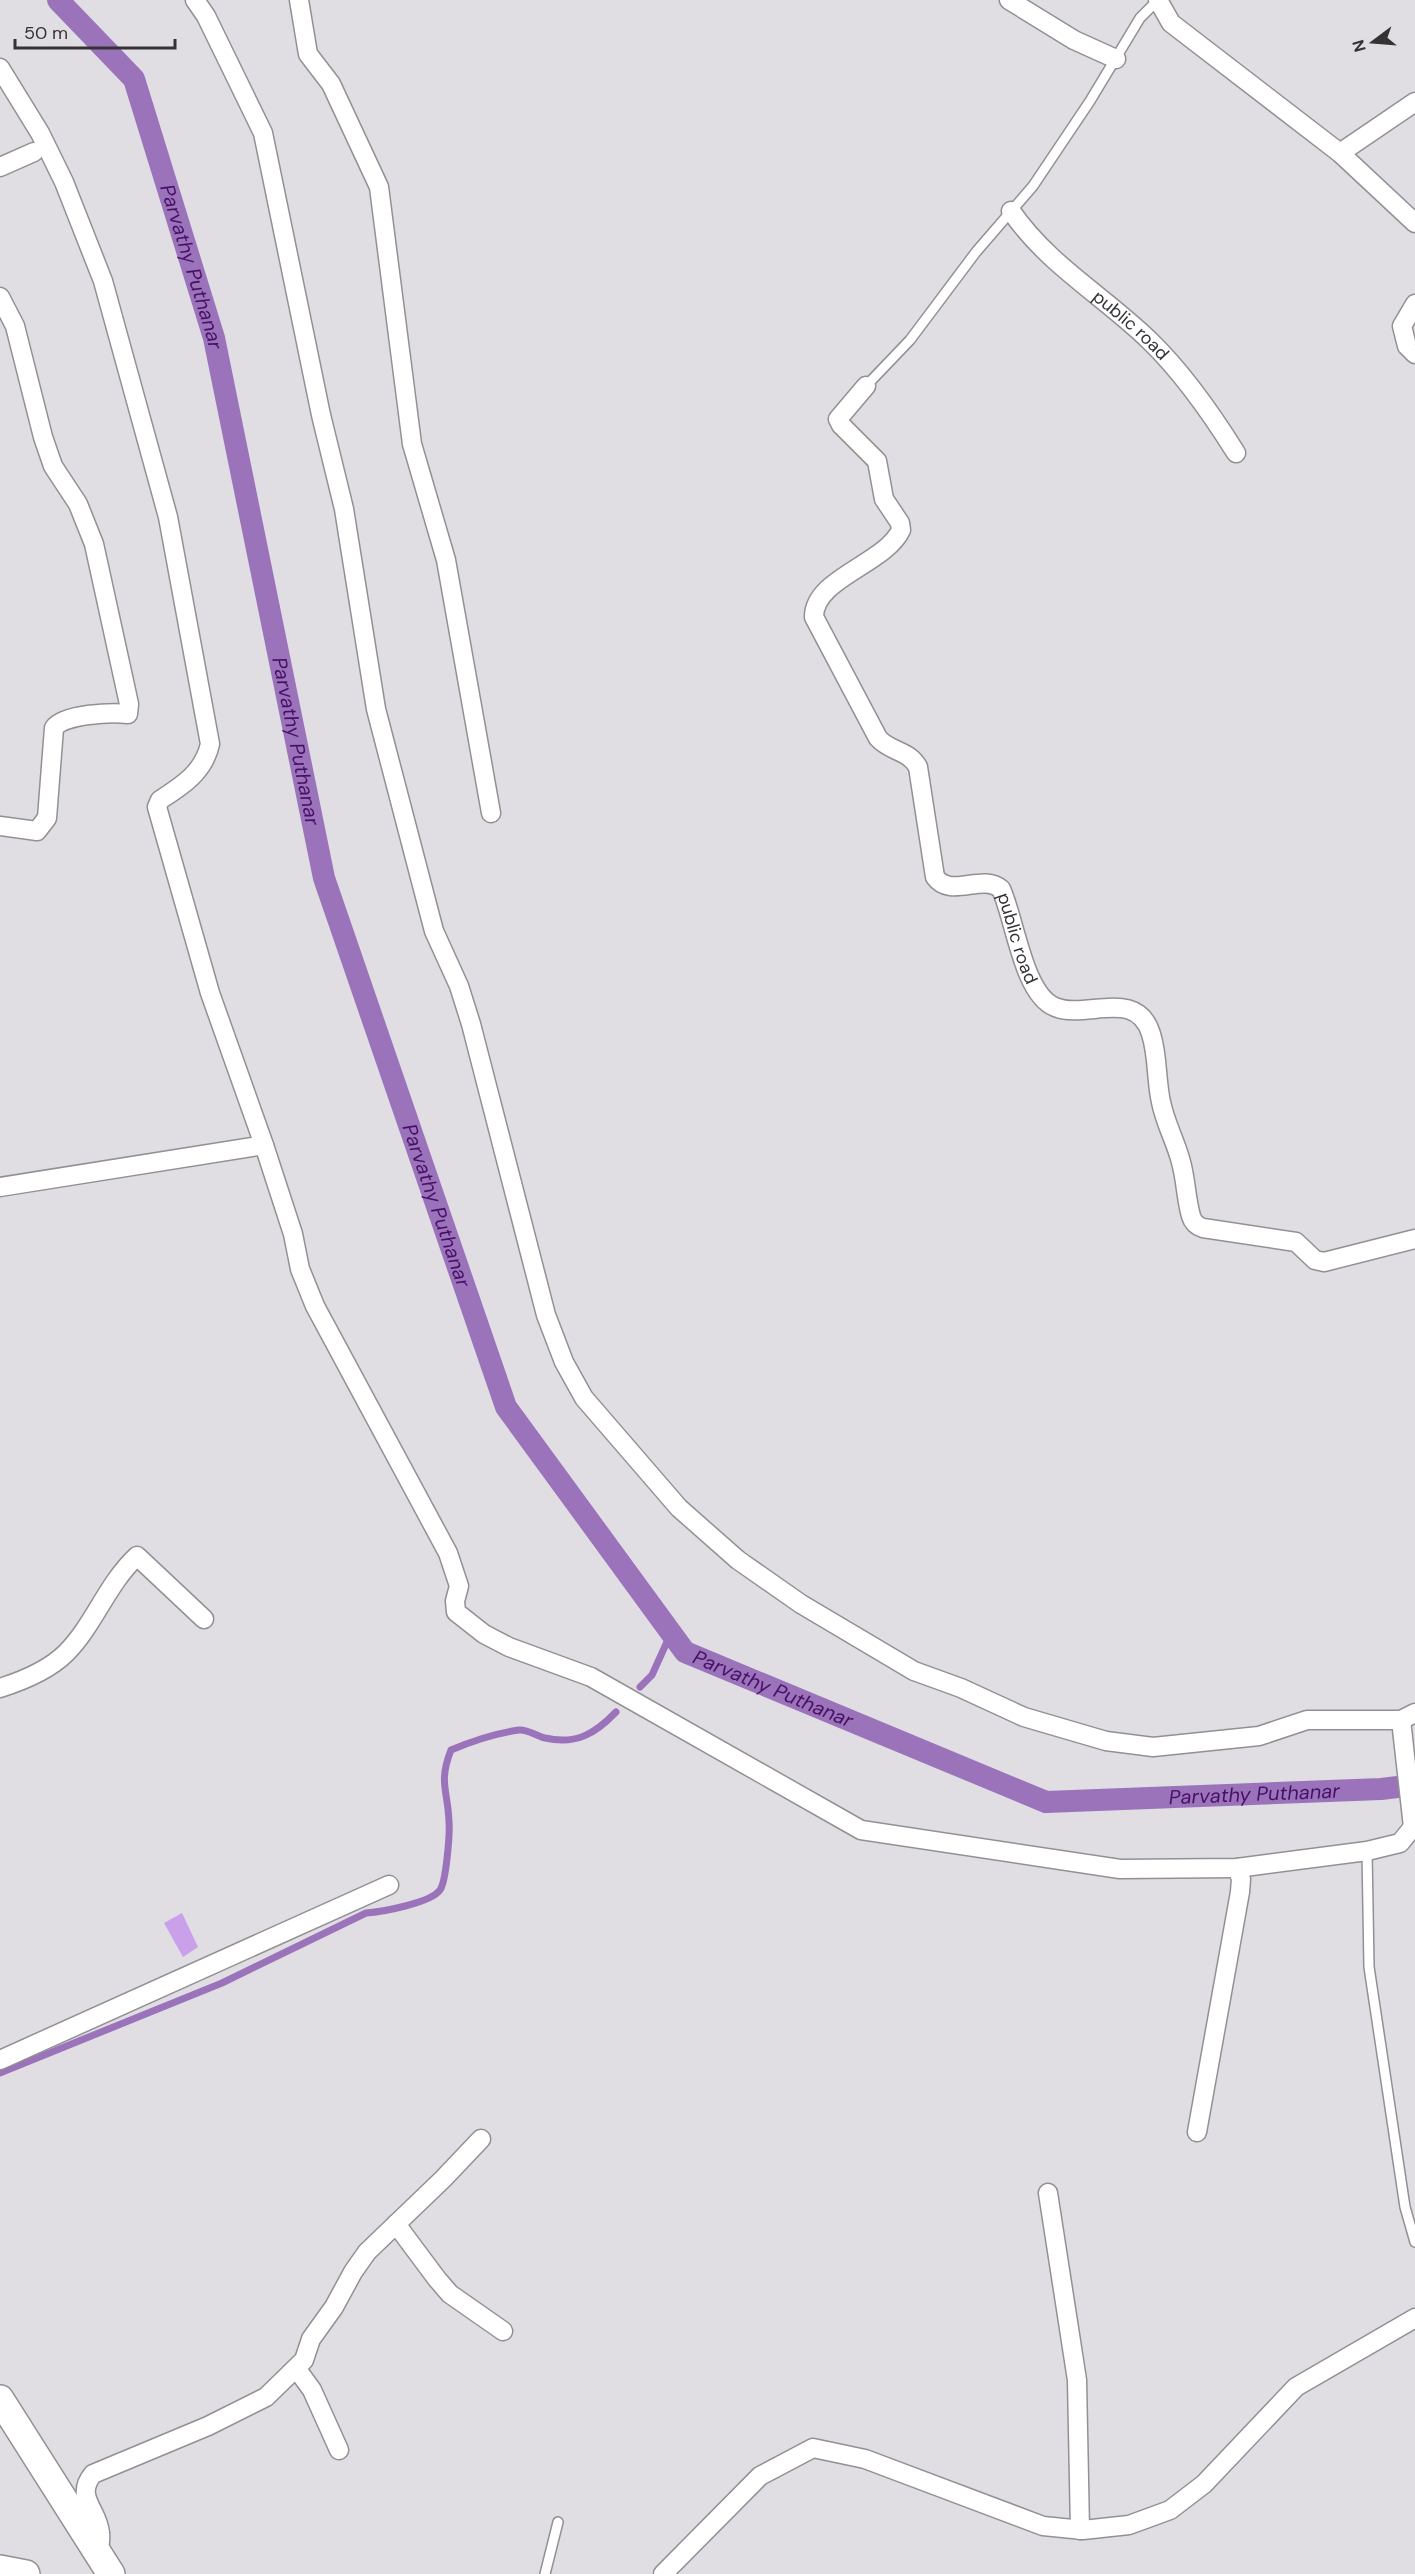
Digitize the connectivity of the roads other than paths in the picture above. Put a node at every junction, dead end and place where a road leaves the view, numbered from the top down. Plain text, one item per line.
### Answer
1 (195, 0) edge
2 (299, 0) edge
3 (1009, 0) edge
4 (1158, 0) edge
5 (1116, 60) junction
6 (0, 68) edge
7 (1415, 102) edge
8 (34, 152) dead end
9 (1340, 153) junction
10 (0, 168) edge
11 (1011, 211) junction
12 (1415, 223) edge
13 (0, 297) edge
14 (1415, 304) edge
15 (1415, 354) edge
16 (866, 386) joint
17 (1236, 453) dead end
18 (491, 813) dead end
19 (0, 826) edge
20 (264, 1145) junction
21 (0, 1187) edge
22 (1415, 1239) edge
23 (204, 1619) dead end
24 (0, 1688) edge
25 (1408, 1716) edge
26 (1413, 1828) edge
27 (1367, 1851) junction
28 (1237, 1868) junction
29 (389, 1885) dead end
30 (0, 2060) edge
31 (1197, 2132) dead end
32 (481, 2139) dead end
33 (1048, 2193) dead end
34 (396, 2224) junction
35 (1415, 2242) edge
36 (1415, 2318) edge
37 (503, 2331) dead end
38 (297, 2368) junction
39 (0, 2399) edge
40 (339, 2450) dead end
41 (558, 2522) dead end
42 (1080, 2530) junction
43 (105, 2564) edge
44 (0, 2569) edge
45 (26, 2574) edge
46 (545, 2574) edge
47 (663, 2574) edge

1 - 25 street
2 - 18 street
3 - 5 street
4 - 5 lane
4 - 9 street
5 - 11 lane
6 - 20 street
7 - 9 street
8 - 10 street
9 - 12 street
11 - 16 lane
11 - 17 street, public road
13 - 19 street
14 - 15 street
16 - 22 street, public road
20 - 21 street
20 - 28 street
23 - 24 street
25 - 26 street
26 - 27 street
27 - 28 street
27 - 35 lane
28 - 31 street
29 - 30 street
32 - 34 street
33 - 42 street
34 - 37 street
34 - 38 street
36 - 42 street
38 - 40 street
38 - 43 street
39 - 43 main road
41 - 46 lane
42 - 47 street
44 - 45 main road

